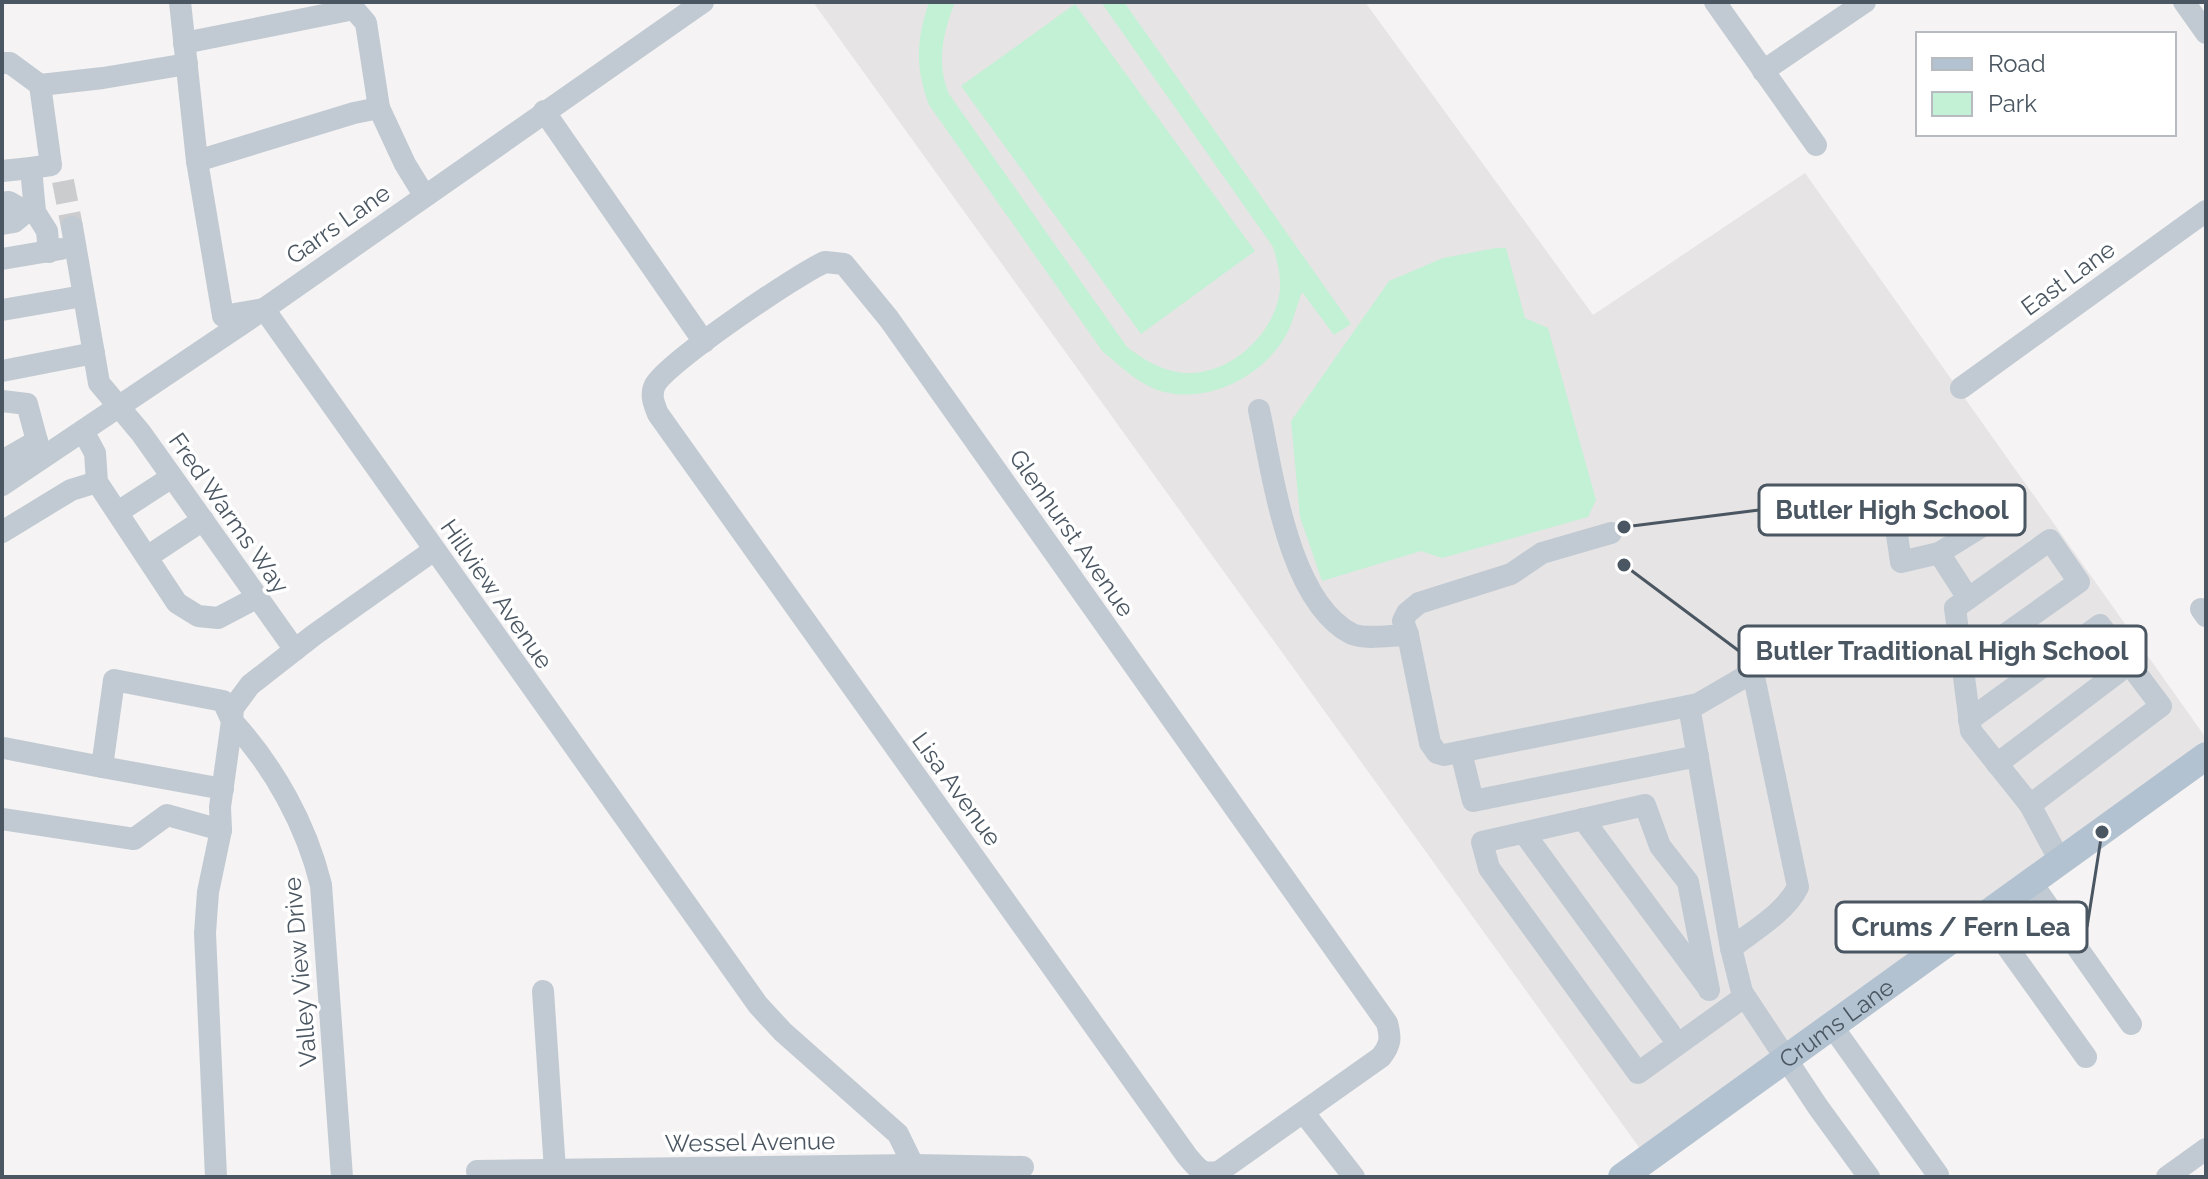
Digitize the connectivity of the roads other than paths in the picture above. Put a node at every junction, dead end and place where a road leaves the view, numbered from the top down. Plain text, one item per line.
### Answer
1 (180, 2) edge
2 (703, 2) edge
3 (1715, 2) edge
4 (1865, 2) edge
5 (2184, 2) edge
6 (2206, 33) edge
7 (185, 53) junction
8 (2, 63) edge
9 (1763, 71) junction
10 (40, 85) junction
11 (379, 108) junction
12 (544, 111) junction
13 (1816, 145) dead end
14 (197, 161) junction
15 (2, 171) edge
16 (48, 171) junction
17 (424, 195) junction
18 (2, 203) edge
19 (2206, 211) edge
20 (30, 212) junction
21 (2, 224) edge
22 (49, 252) junction
23 (2, 259) edge
24 (83, 296) junction
25 (264, 309) junction
26 (2, 310) edge
27 (704, 342) junction
28 (94, 353) junction
29 (2, 371) edge
30 (1961, 388) dead end
31 (2, 401) edge
32 (121, 406) junction
33 (1259, 410) dead end
34 (83, 431) junction
35 (39, 450) junction
36 (2, 461) edge
37 (172, 477) junction
38 (97, 482) junction
39 (2, 485) edge
40 (118, 512) junction
41 (203, 520) junction
42 (1989, 522) dead end
43 (2, 532) edge
44 (1611, 533) dead end
45 (1897, 535) dead end
46 (434, 550) junction
47 (1939, 553) junction
48 (147, 557) junction
49 (258, 597) junction
50 (1968, 598) junction
51 (1408, 635) junction
52 (1959, 639) junction
53 (295, 650) junction
54 (1854, 663) dead end
55 (2129, 664) junction
56 (1962, 665) junction
57 (1689, 706) junction
58 (1969, 720) junction
59 (232, 721) junction
60 (4, 748) edge
61 (1461, 752) junction
62 (1698, 756) junction
63 (1997, 764) junction
64 (102, 767) junction
65 (2202, 767) edge
66 (223, 789) junction
67 (2030, 805) junction
68 (2, 819) edge
69 (1583, 819) junction
70 (221, 830) junction
71 (1524, 833) junction
72 (2060, 861) junction
73 (2031, 882) junction
74 (1985, 916) junction
75 (1731, 948) junction
76 (543, 991) dead end
77 (1744, 997) junction
78 (2131, 1024) dead end
79 (1832, 1026) junction
80 (1670, 1033) dead end
81 (2086, 1057) dead end
82 (1786, 1059) junction
83 (1304, 1113) junction
84 (2206, 1149) edge
85 (1023, 1167) dead end
86 (555, 1170) junction
87 (477, 1171) dead end
88 (916, 1171) edge
89 (626, 1174) edge
90 (1938, 1175) edge
91 (216, 1177) edge
92 (342, 1177) edge
93 (1354, 1177) edge
94 (1622, 1177) edge
95 (1869, 1177) edge
96 (2167, 1177) edge

1 - 7 street
2 - 12 street, Garrs Lane
3 - 9 street
4 - 9 street
5 - 6 street
7 - 10 street
7 - 11 street
7 - 14 street
8 - 10 street
9 - 13 street
10 - 16 street
11 - 14 street
11 - 17 street
12 - 17 street, Garrs Lane
12 - 27 street
14 - 25 street
15 - 16 street
16 - 20 street
17 - 25 street, Garrs Lane
18 - 20 street
19 - 30 street, East Lane
20 - 21 street
20 - 22 street
22 - 23 street
22 - 24 street, Fred Warms Way
24 - 26 street
24 - 28 street, Fred Warms Way
25 - 32 street, Garrs Lane
25 - 46 street, Hillview Avenue
27 - 83 street, Lisa Avenue
27 - 83 street, Glenhurst Avenue
28 - 29 street
28 - 32 street, Fred Warms Way
31 - 35 street
32 - 34 street, Garrs Lane
32 - 37 street, Fred Warms Way
33 - 51 street
34 - 35 street, Garrs Lane
34 - 38 street
35 - 36 street
35 - 39 street, Garrs Lane
37 - 40 street
37 - 41 street, Fred Warms Way
38 - 40 street
38 - 43 street
40 - 48 street
41 - 48 street
41 - 49 street, Fred Warms Way
42 - 47 street
44 - 51 street
45 - 47 street
46 - 53 street
46 - 88 street, Hillview Avenue
47 - 50 street
48 - 49 street
49 - 53 street, Fred Warms Way
50 - 52 street
50 - 56 street
51 - 61 street
52 - 54 street
52 - 56 street
53 - 59 street
55 - 58 street
55 - 63 street
55 - 67 street
56 - 58 street
57 - 61 street
57 - 62 street
57 - 75 street
58 - 63 street
59 - 64 street, Valley View Drive
59 - 66 street
59 - 92 street, Valley View Drive
60 - 64 street
61 - 62 street
62 - 75 street
63 - 67 street
64 - 66 street
65 - 72 main road, Crums Lane
66 - 70 street
67 - 72 street
68 - 70 street
69 - 69 street
69 - 71 street
70 - 91 street
71 - 77 street
71 - 80 street
72 - 73 main road, Crums Lane
73 - 74 main road, Crums Lane
73 - 78 street
74 - 79 main road, Crums Lane
74 - 81 street
75 - 77 street
76 - 86 street
77 - 82 street
79 - 82 main road, Crums Lane
79 - 90 street
82 - 94 main road, Crums Lane
82 - 95 street
83 - 93 street
84 - 96 street
85 - 88 street, Wessel Avenue
86 - 87 street, Wessel Avenue
86 - 89 street, Wessel Avenue
88 - 89 street, Wessel Avenue

